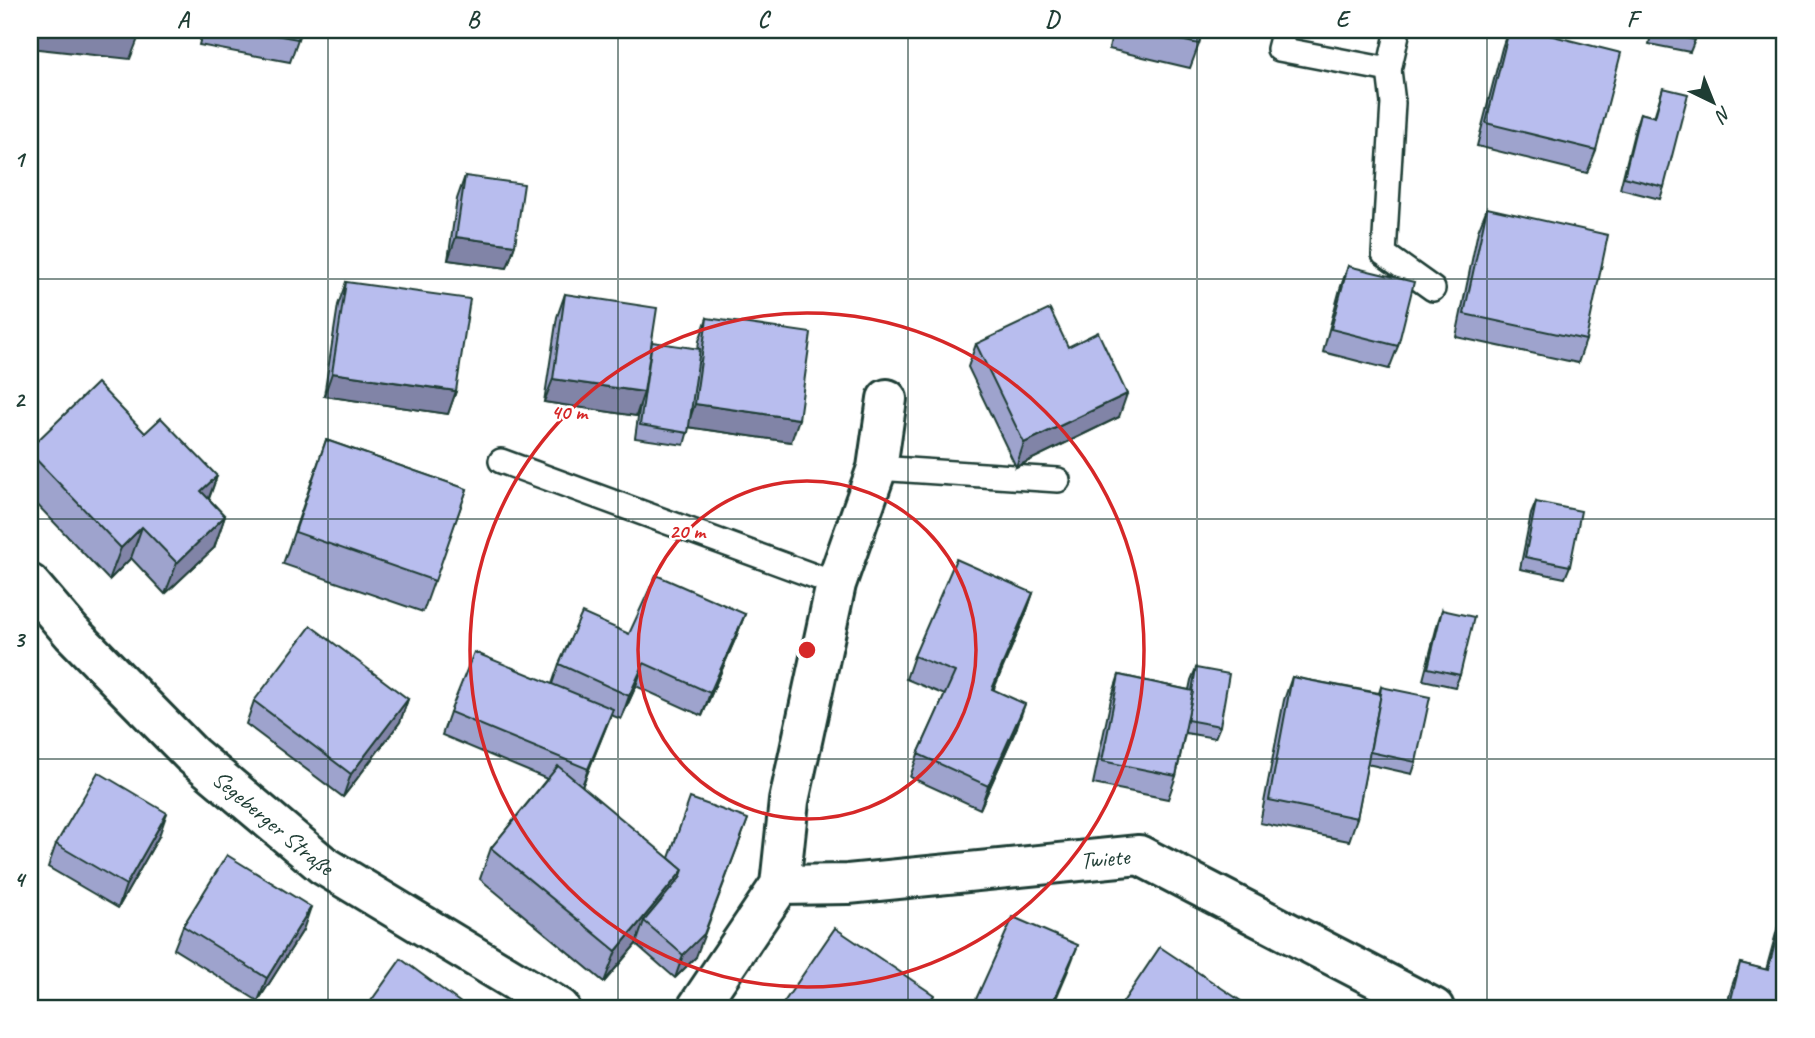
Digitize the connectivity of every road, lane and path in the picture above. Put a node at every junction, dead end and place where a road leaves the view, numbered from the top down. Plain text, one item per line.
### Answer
1 (1284, 30) edge
2 (1398, 30) edge
3 (1389, 70) junction
4 (1433, 289) dead end
5 (887, 399) dead end
6 (500, 461) dead end
7 (877, 468) junction
8 (1058, 480) dead end
9 (30, 583) edge
10 (836, 584) junction
11 (780, 885) junction
12 (560, 1008) edge
13 (697, 1008) edge
14 (1434, 1008) edge

1 - 3 lane
2 - 3 lane
3 - 4 lane
5 - 7 street
6 - 10 lane
7 - 8 lane
7 - 10 street
9 - 12 street, Segeberger Straße
10 - 11 street
11 - 13 street
11 - 14 street, Twiete

